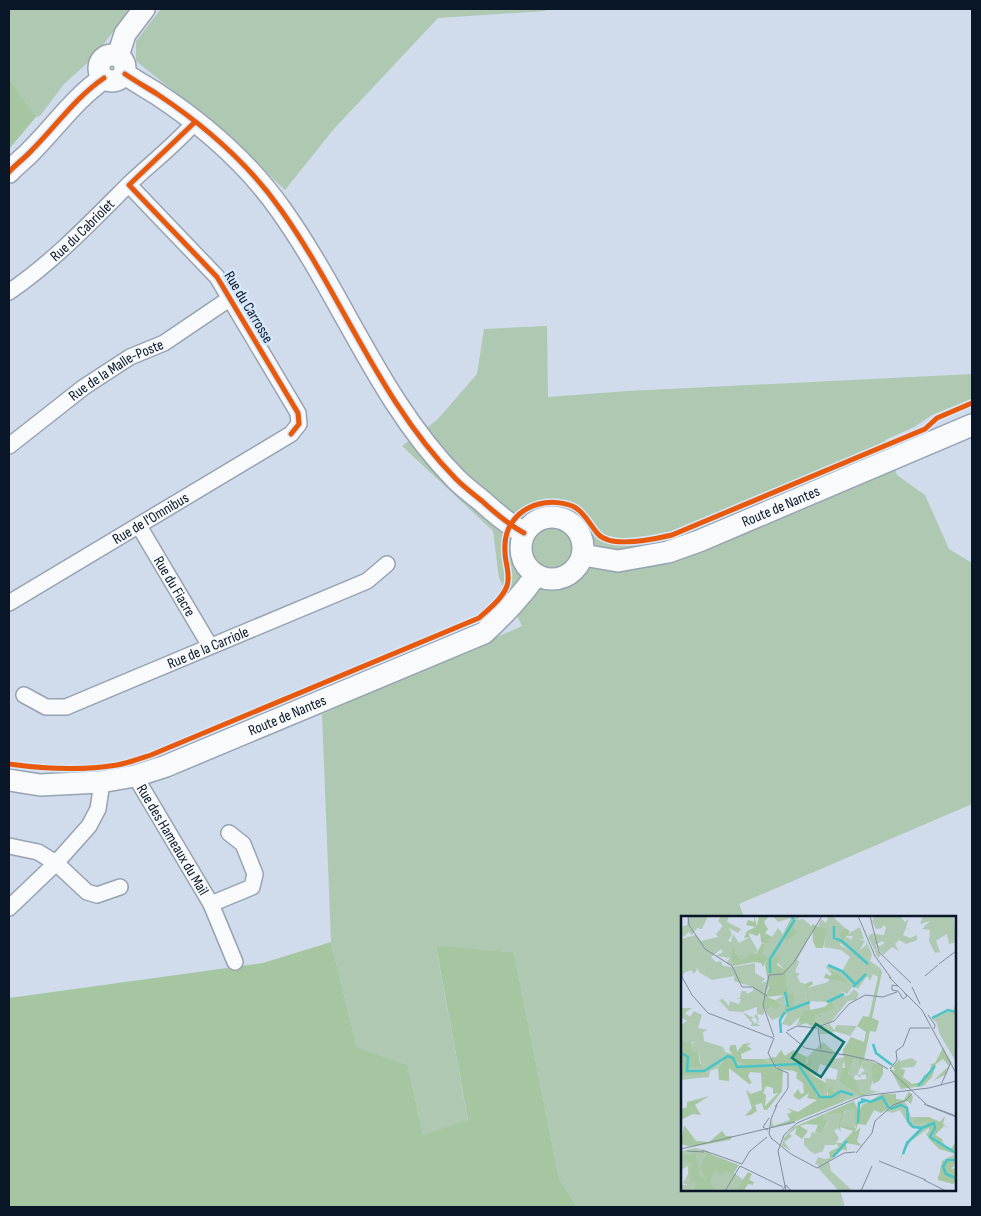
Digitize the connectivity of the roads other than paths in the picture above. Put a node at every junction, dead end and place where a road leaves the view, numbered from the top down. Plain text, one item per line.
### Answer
1 (144, 9) edge
2 (121, 65) junction
3 (195, 122) junction
4 (9, 172) edge
5 (129, 185) junction
6 (9, 292) edge
7 (229, 299) junction
8 (972, 424) edge
9 (291, 434) joint
10 (9, 446) edge
11 (139, 526) junction
12 (524, 533) junction
13 (583, 555) junction
14 (387, 564) dead end
15 (536, 575) junction
16 (10, 599) edge
17 (210, 646) junction
18 (24, 695) dead end
19 (135, 776) junction
20 (9, 780) edge
21 (100, 782) junction
22 (229, 833) dead end
23 (9, 846) edge
24 (56, 863) junction
25 (120, 887) dead end
26 (211, 904) junction
27 (9, 908) edge
28 (236, 962) dead end

1 - 2 main road
2 - 3 main road
2 - 4 main road
3 - 5 street, Rue du Cabriolet
3 - 12 main road
5 - 6 street, Rue du Cabriolet
5 - 7 street, Rue du Carrosse
7 - 9 street, Rue du Carrosse
7 - 10 street, Rue de la Malle-Poste
8 - 13 main road, Route de Nantes
9 - 11 street, Rue de l'Omnibus
11 - 16 street, Rue de l'Omnibus
11 - 17 street, Rue du Fiacre
12 - 13 main road
12 - 15 main road
13 - 15 main road
14 - 17 street, Rue de la Carriole
15 - 19 main road, Route de Nantes
17 - 18 street, Rue de la Carriole
19 - 21 main road, Route de Nantes
19 - 26 street, Rue des Hameaux du Mail
20 - 21 main road, Route de Nantes
21 - 24 street
22 - 26 street, Rue des Hameaux du Mail
23 - 24 street
24 - 25 street
24 - 27 street
26 - 28 street, Rue des Hameaux du Mail

